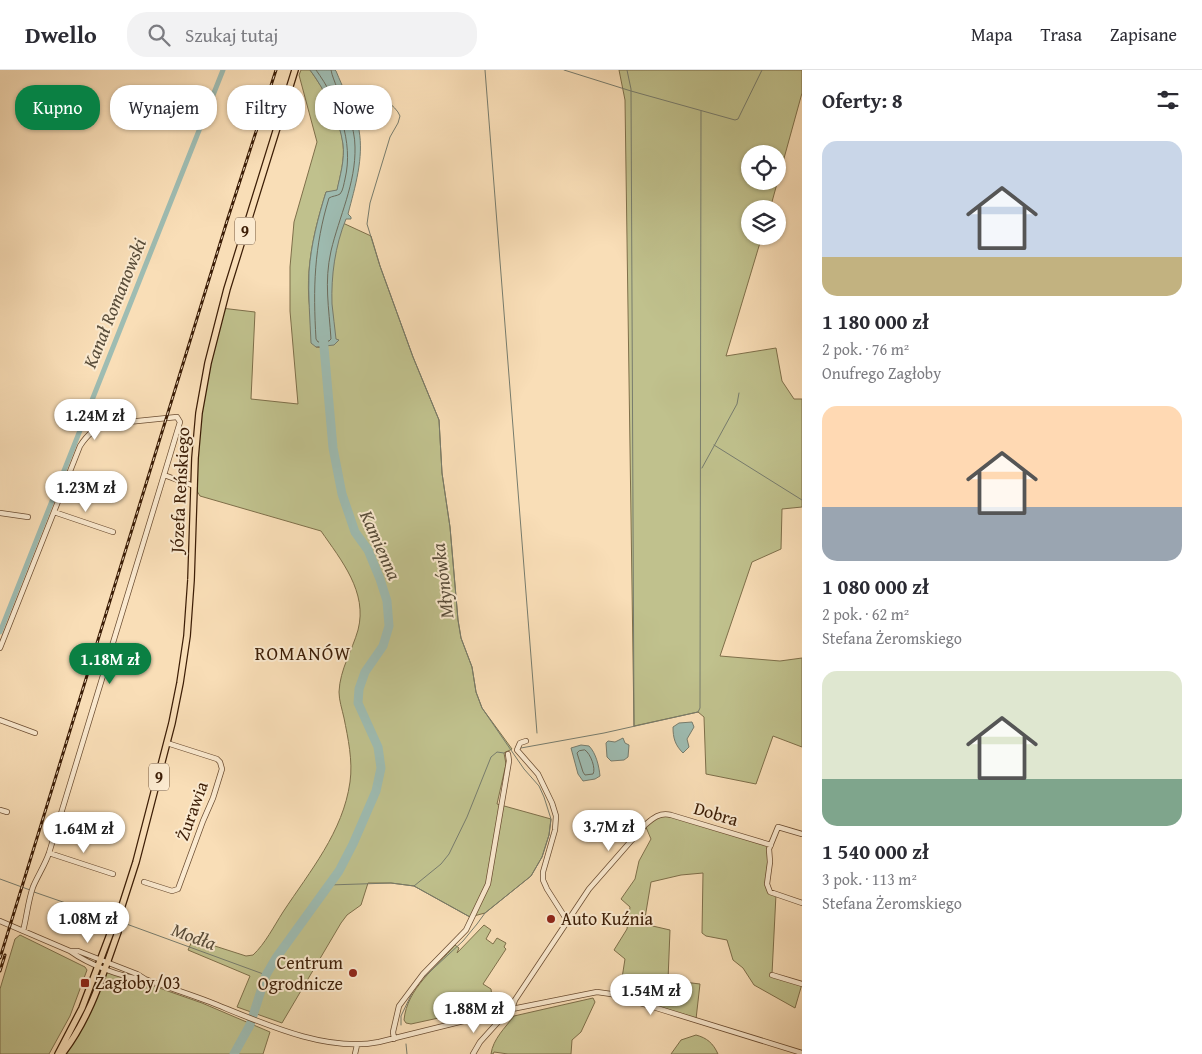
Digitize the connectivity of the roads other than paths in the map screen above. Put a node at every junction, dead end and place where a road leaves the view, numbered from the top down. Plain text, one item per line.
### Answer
1 (295, 71) edge
2 (164, 475) junction
3 (194, 486) junction
4 (54, 512) junction
5 (0, 513) edge
6 (28, 517) dead end
7 (113, 532) dead end
8 (0, 648) edge
9 (0, 720) edge
10 (35, 733) dead end
11 (526, 741) dead end
12 (168, 743) junction
13 (508, 754) dead end
14 (0, 810) edge
15 (7, 812) dead end
16 (802, 834) edge
17 (771, 845) junction
18 (49, 853) junction
19 (113, 874) dead end
20 (144, 882) dead end
21 (802, 903) edge
22 (120, 915) junction
23 (0, 922) edge
24 (568, 922) junction
25 (23, 930) junction
26 (99, 963) junction
27 (106, 966) junction
28 (772, 975) dead end
29 (802, 984) edge
30 (510, 1010) junction
31 (487, 1016) junction
32 (494, 1027) junction
33 (394, 1039) junction
34 (357, 1045) junction
35 (802, 1053) edge
36 (60, 1054) edge
37 (355, 1054) edge
38 (473, 1054) edge

1 - 3 main road, Józefa Reńskiego / 9
2 - 3 street
2 - 4 street
2 - 18 street
3 - 12 main road, Józefa Reńskiego / 9
4 - 7 street
4 - 8 street
5 - 6 street
9 - 10 street
11 - 24 street
12 - 20 street, Żurawia
12 - 22 main road, Józefa Reńskiego / 9
13 - 33 street
14 - 15 street
16 - 17 street
17 - 21 street
17 - 24 street, Dobra
18 - 19 street
18 - 25 street
22 - 26 main road, Józefa Reńskiego / 9
22 - 27 main road, Józefa Reńskiego / 9
23 - 25 street
24 - 30 street, Dobra
25 - 26 street
26 - 27 street
26 - 36 main road, 9
27 - 34 street
27 - 36 main road, 9
28 - 29 street
30 - 31 street
30 - 32 street, Dobra
30 - 35 street
31 - 32 street
31 - 33 street
32 - 38 street, Dobra
33 - 34 street
34 - 37 street

